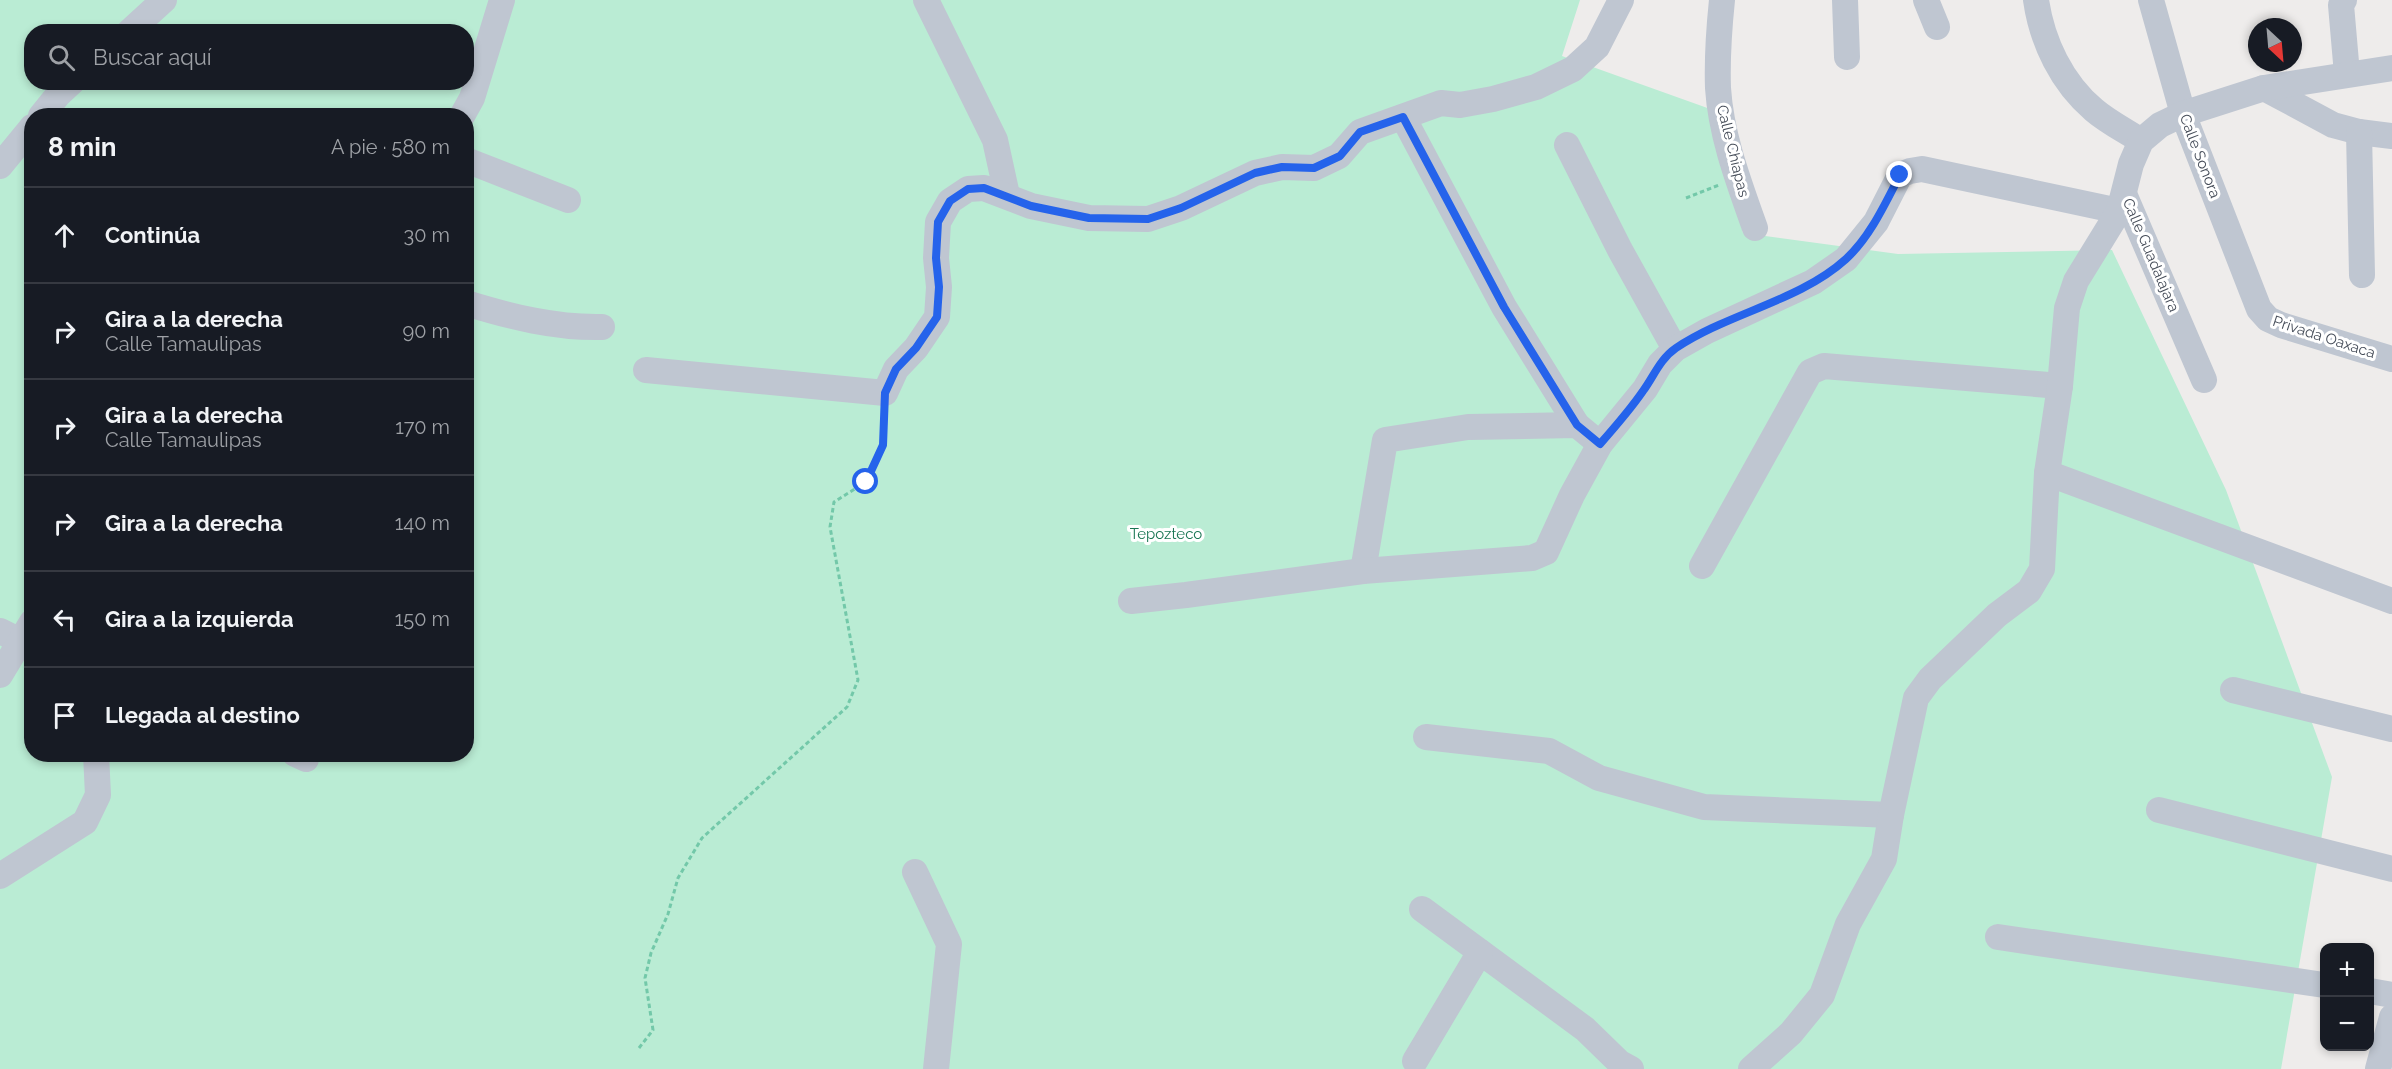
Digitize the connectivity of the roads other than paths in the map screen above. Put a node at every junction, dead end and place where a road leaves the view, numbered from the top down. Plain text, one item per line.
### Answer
1 (164, 0) edge
2 (502, 0) edge
3 (926, 0) edge
4 (1621, 0) edge
5 (1722, 0) edge
6 (1845, 0) edge
7 (1926, 0) edge
8 (2036, 0) edge
9 (2151, 0) edge
10 (2344, 0) edge
11 (138, 24) edge
12 (1937, 27) dead end
13 (1847, 57) dead end
14 (475, 59) edge
15 (2392, 68) edge
16 (2347, 74) junction
17 (2264, 88) junction
18 (65, 90) edge
19 (473, 90) edge
20 (48, 108) edge
21 (466, 108) edge
22 (2183, 114) junction
23 (1403, 117) junction
24 (2359, 132) junction
25 (2392, 136) edge
26 (24, 137) edge
27 (2141, 141) junction
28 (1567, 145) dead end
29 (474, 163) edge
30 (0, 166) edge
31 (1007, 195) junction
32 (568, 200) dead end
33 (2122, 202) junction
34 (1755, 228) dead end
35 (2362, 275) dead end
36 (474, 305) edge
37 (2259, 309) joint
38 (602, 327) dead end
39 (1675, 349) junction
40 (2392, 359) edge
41 (646, 370) dead end
42 (2204, 380) dead end
43 (2060, 386) junction
44 (1577, 425) junction
45 (1600, 444) junction
46 (2047, 473) junction
47 (1702, 566) dead end
48 (1364, 571) junction
49 (1131, 601) dead end
50 (2392, 601) edge
51 (17, 631) edge
52 (0, 675) edge
53 (2233, 690) dead end
54 (2392, 729) edge
55 (1426, 737) dead end
56 (96, 762) edge
57 (2159, 810) dead end
58 (1891, 815) junction
59 (2392, 869) edge
60 (915, 872) dead end
61 (0, 876) edge
62 (1422, 909) dead end
63 (1998, 937) dead end
64 (1480, 952) junction
65 (2320, 984) edge
66 (2374, 992) edge
67 (2392, 994) edge
68 (2392, 1017) edge
69 (1415, 1060) dead end
70 (936, 1069) edge
71 (1631, 1069) edge
72 (1751, 1069) edge
73 (2378, 1069) edge

1 - 11 street
2 - 14 street
3 - 31 street
4 - 23 street
5 - 34 street, Calle Chiapas
6 - 13 street
7 - 12 street
8 - 27 street
9 - 22 street, Calle Sonora
10 - 16 street
15 - 16 street
16 - 17 street
17 - 22 street
17 - 24 street
18 - 20 street
19 - 21 street
22 - 27 street
22 - 37 street, Calle Sonora
23 - 31 street
23 - 44 street
24 - 25 street
24 - 35 street
26 - 30 street
27 - 33 street, Calle Guadalajara
28 - 39 street
29 - 32 street
31 - 41 street
33 - 39 street
33 - 42 street, Calle Guadalajara
33 - 43 street
36 - 38 street
37 - 40 street, Privada Oaxaca
39 - 45 street
43 - 46 street
43 - 47 street
44 - 45 street
44 - 48 street
45 - 48 street
46 - 50 street
46 - 58 street
48 - 49 street
51 - 52 street
53 - 54 street
55 - 58 street
56 - 61 street
57 - 59 street
58 - 72 street
60 - 70 street
62 - 64 street
63 - 65 street
64 - 69 street
64 - 71 street
66 - 67 street
68 - 73 street

